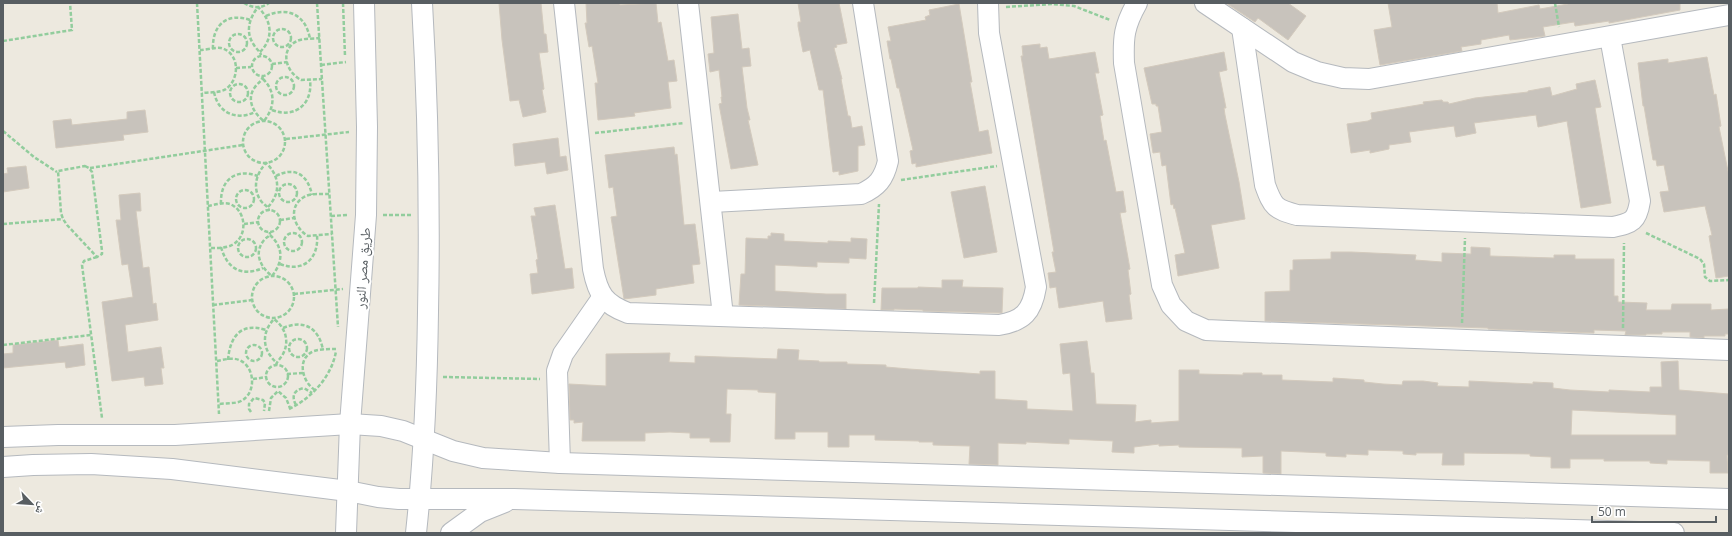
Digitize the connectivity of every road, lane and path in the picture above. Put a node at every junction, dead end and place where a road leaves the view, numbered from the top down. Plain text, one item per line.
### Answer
1 (70, 3) edge
2 (197, 3) edge
3 (244, 3) edge
4 (269, 3) edge
5 (317, 3) edge
6 (343, 3) edge
7 (364, 3) edge
8 (422, 3) edge
9 (564, 3) edge
10 (688, 3) edge
11 (863, 3) edge
12 (1137, 3) edge
13 (1205, 3) edge
14 (1555, 3) edge
15 (988, 6) edge
16 (258, 8) junction
17 (1729, 15) edge
18 (266, 16) junction
19 (250, 20) junction
20 (1126, 27) junction
21 (1242, 28) junction
22 (272, 36) junction
23 (1610, 37) junction
24 (320, 38) junction
25 (310, 39) junction
26 (247, 40) junction
27 (3, 41) edge
28 (251, 41) junction
29 (290, 45) junction
30 (1563, 45) junction
31 (213, 49) junction
32 (232, 49) junction
33 (200, 50) junction
34 (229, 53) junction
35 (261, 54) junction
36 (287, 62) junction
37 (346, 62) junction
38 (272, 64) junction
39 (321, 65) junction
40 (251, 67) junction
41 (236, 68) junction
42 (346, 70) dead end
43 (295, 77) junction
44 (263, 78) junction
45 (322, 79) junction
46 (291, 80) junction
47 (310, 80) junction
48 (231, 86) junction
49 (277, 89) junction
50 (247, 90) junction
51 (253, 90) junction
52 (271, 90) junction
53 (214, 92) junction
54 (202, 93) junction
55 (272, 110) junction
56 (255, 112) junction
57 (264, 121) junction
58 (702, 121) junction
59 (349, 124) dead end
60 (3, 131) edge
61 (349, 132) junction
62 (326, 135) junction
63 (579, 135) junction
64 (286, 139) junction
65 (349, 140) dead end
66 (243, 145) junction
67 (205, 151) junction
68 (266, 163) junction
69 (1013, 164) junction
70 (89, 168) junction
71 (57, 172) junction
72 (258, 176) junction
73 (276, 176) junction
74 (880, 182) junction
75 (279, 191) junction
76 (330, 194) junction
77 (312, 195) junction
78 (253, 196) junction
79 (259, 197) junction
80 (296, 198) junction
81 (300, 200) junction
82 (712, 202) junction
83 (221, 204) junction
84 (208, 206) junction
85 (239, 206) junction
86 (347, 207) dead end
87 (236, 209) junction
88 (268, 209) junction
89 (357, 215) junction
90 (428, 215) junction
91 (331, 216) junction
92 (294, 218) junction
93 (63, 220) junction
94 (280, 220) junction
95 (1465, 221) junction
96 (259, 222) junction
97 (347, 222) dead end
98 (3, 224) edge
99 (244, 224) junction
100 (1626, 224) junction
101 (270, 233) junction
102 (303, 233) junction
103 (332, 234) junction
104 (299, 235) junction
105 (317, 235) junction
106 (239, 241) junction
107 (255, 245) junction
108 (261, 245) junction
109 (284, 245) junction
110 (279, 246) junction
111 (221, 247) junction
112 (210, 248) junction
113 (97, 257) junction
114 (279, 264) junction
115 (263, 268) junction
116 (272, 276) junction
117 (1729, 280) edge
118 (336, 290) junction
119 (294, 294) junction
120 (344, 295) dead end
121 (602, 298) junction
122 (252, 300) junction
123 (214, 305) junction
124 (341, 316) dead end
125 (723, 316) junction
126 (274, 319) junction
127 (873, 321) junction
128 (283, 328) junction
129 (266, 330) junction
130 (91, 335) junction
131 (1462, 340) junction
132 (337, 342) dead end
133 (3, 345) edge
134 (288, 346) junction
135 (1623, 346) junction
136 (336, 349) junction
137 (323, 350) junction
138 (1729, 350) edge
139 (262, 351) junction
140 (267, 352) junction
141 (306, 352) junction
142 (310, 354) junction
143 (228, 360) junction
144 (216, 361) junction
145 (277, 364) junction
146 (303, 372) junction
147 (288, 374) junction
148 (427, 376) junction
149 (266, 377) junction
150 (252, 379) junction
151 (557, 379) junction
152 (278, 387) junction
153 (309, 388) junction
154 (315, 390) junction
155 (278, 391) junction
156 (312, 393) junction
157 (244, 399) junction
158 (251, 400) junction
159 (219, 404) junction
160 (296, 405) junction
161 (269, 407) junction
162 (265, 408) junction
163 (290, 408) junction
164 (284, 410) dead end
165 (274, 412) dead end
166 (270, 413) junction
167 (248, 415) dead end
168 (350, 424) junction
169 (220, 432) junction
170 (104, 435) junction
171 (3, 437) edge
172 (424, 441) junction
173 (560, 463) junction
174 (3, 468) edge
175 (348, 491) junction
176 (420, 498) junction
177 (514, 499) junction
178 (1729, 500) edge
179 (1149, 517) junction
180 (1298, 521) junction
181 (1336, 527) edge
182 (1619, 532) edge
183 (346, 533) edge
184 (416, 533) edge
185 (451, 533) edge
186 (1168, 533) edge
187 (1280, 533) edge
188 (1674, 533) edge

1 - 27 path
2 - 33 path
3 - 16 path
4 - 16 path
5 - 24 path
6 - 37 path
7 - 89 street, طريق مصر النور
8 - 90 street
9 - 63 street
10 - 58 street
11 - 74 street
12 - 20 street
13 - 21 street
14 - 30 path
15 - 20 path
15 - 69 street
16 - 18 path
16 - 19 path
17 - 23 street
18 - 22 path
18 - 25 path
19 - 28 path
19 - 31 path
20 - 131 street
21 - 30 street
21 - 95 street
22 - 29 path
22 - 29 path
22 - 35 path
23 - 30 street
23 - 100 street
24 - 25 path
24 - 39 path
25 - 29 path
26 - 28 path
26 - 32 path
26 - 32 path
28 - 35 path
29 - 36 path
31 - 33 path
31 - 34 path
32 - 34 path
33 - 54 path
34 - 41 path
35 - 38 path
35 - 40 path
36 - 38 path
36 - 43 path
37 - 39 path
37 - 42 path
38 - 44 path
39 - 45 path
40 - 41 path
40 - 44 path
41 - 48 path
43 - 46 path
43 - 47 path
44 - 51 path
44 - 52 path
45 - 47 path
45 - 62 path
46 - 49 path
46 - 49 path
47 - 55 path
48 - 50 path
48 - 50 path
48 - 53 path
49 - 52 path
50 - 51 path
51 - 56 path
52 - 55 path
53 - 54 path
53 - 56 path
54 - 67 path
55 - 57 path
56 - 57 path
57 - 64 path
57 - 66 path
58 - 63 path
58 - 82 street
59 - 61 path
60 - 71 path
61 - 62 path
61 - 65 path
62 - 64 path
62 - 76 path
63 - 121 street
64 - 68 path
66 - 67 path
66 - 68 path
67 - 70 path
67 - 84 path
68 - 72 path
68 - 73 path
69 - 74 path
69 - 127 street
70 - 71 path
70 - 113 path
71 - 93 path
72 - 79 path
72 - 83 path
73 - 75 path
73 - 77 path
74 - 82 street
74 - 127 path
75 - 80 path
75 - 80 path
75 - 88 path
76 - 77 path
76 - 91 path
77 - 81 path
78 - 79 path
78 - 85 path
78 - 85 path
79 - 88 path
80 - 81 path
81 - 92 path
82 - 125 street
83 - 84 path
83 - 87 path
84 - 112 path
85 - 87 path
86 - 89 path
87 - 99 path
88 - 94 path
88 - 96 path
89 - 90 path
89 - 91 path
89 - 97 path
89 - 168 street, طريق مصر النور
90 - 148 street
91 - 103 path
92 - 94 path
92 - 102 path
93 - 98 path
93 - 113 path
94 - 101 path
95 - 100 street
95 - 131 path
96 - 99 path
96 - 101 path
99 - 106 path
100 - 117 path
100 - 135 path
101 - 108 path
101 - 110 path
102 - 104 path
102 - 105 path
103 - 105 path
103 - 118 path
104 - 109 path
104 - 109 path
105 - 114 path
106 - 107 path
106 - 107 path
106 - 111 path
107 - 108 path
108 - 115 path
109 - 110 path
110 - 114 path
111 - 112 path
111 - 115 path
112 - 123 path
113 - 130 path
114 - 116 path
115 - 116 path
116 - 119 path
116 - 122 path
118 - 119 path
118 - 120 path
118 - 124 path
119 - 126 path
121 - 125 street
121 - 151 street
122 - 123 path
122 - 126 path
123 - 144 path
125 - 127 street
126 - 128 path
126 - 129 path
128 - 134 path
128 - 137 path
129 - 140 path
129 - 143 path
130 - 133 path
130 - 170 path
131 - 135 street
132 - 136 path
134 - 141 path
134 - 141 path
134 - 145 path
135 - 138 street
136 - 137 path
136 - 154 path
137 - 142 path
139 - 139 path
139 - 140 path
140 - 145 path
141 - 142 path
142 - 146 path
143 - 144 path
143 - 150 path
144 - 159 path
145 - 147 path
145 - 149 path
146 - 147 path
146 - 153 path
147 - 152 path
148 - 151 path
148 - 172 street
149 - 150 path
149 - 152 path
150 - 157 path
151 - 173 street
152 - 155 path
153 - 154 path
153 - 156 path
153 - 160 path
154 - 156 path
155 - 161 path
155 - 163 path
156 - 160 path
157 - 158 path
157 - 159 path
158 - 162 path
158 - 167 path
159 - 169 path
160 - 163 path
161 - 162 path
161 - 166 path
162 - 166 path
163 - 164 path
165 - 166 path
168 - 169 street
168 - 172 street
168 - 175 street, طريق مصر النور
169 - 170 street
170 - 171 street
172 - 173 street
172 - 176 street
173 - 178 street
174 - 175 street
175 - 176 street
175 - 183 street, طريق مصر النور
176 - 177 street
176 - 184 street
177 - 179 street
177 - 185 street
179 - 180 street
179 - 186 street
180 - 181 street
180 - 187 street
181 - 182 street
182 - 188 street

